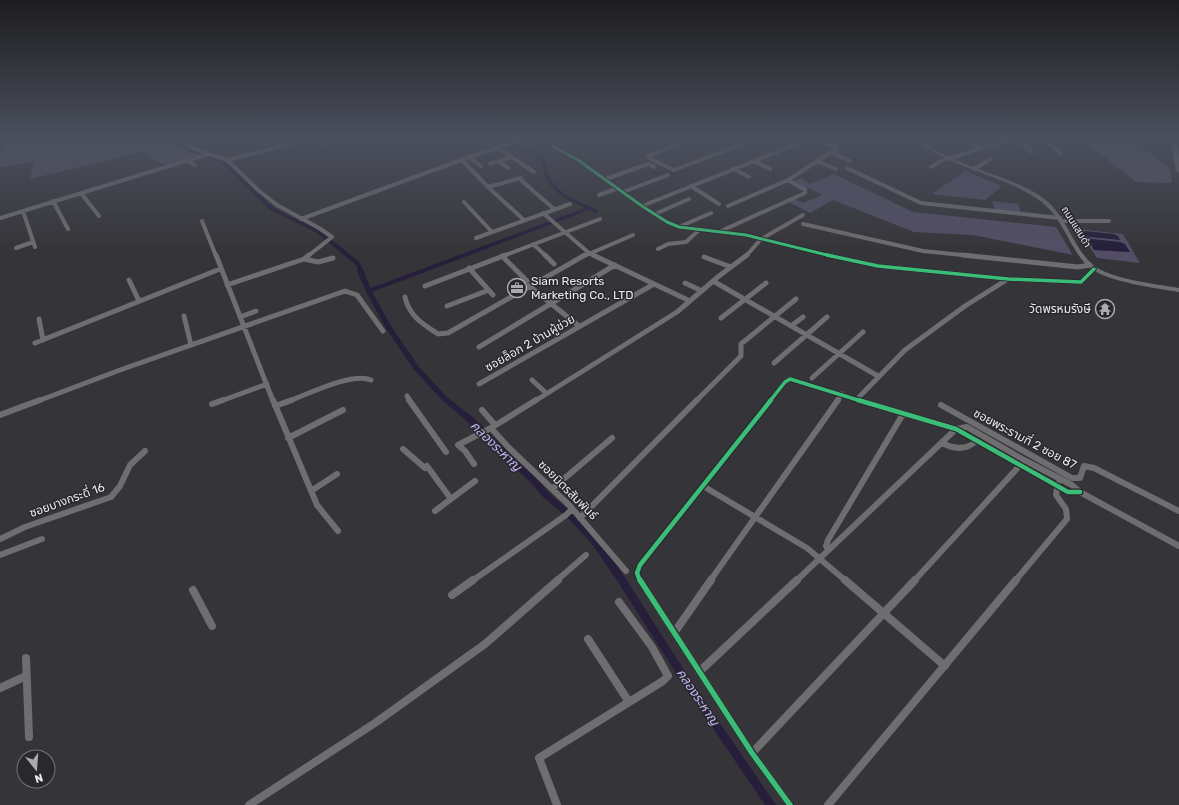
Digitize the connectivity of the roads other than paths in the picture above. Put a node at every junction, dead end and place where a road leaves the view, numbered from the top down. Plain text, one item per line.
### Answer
1 (134, 177) edge
2 (244, 177) edge
3 (417, 177) edge
4 (478, 177) edge
5 (602, 177) edge
6 (613, 177) edge
7 (664, 177) edge
8 (715, 177) edge
9 (793, 177) edge
10 (865, 177) edge
11 (993, 177) edge
12 (606, 179) junction
13 (788, 180) junction
14 (691, 186) junction
15 (488, 187) junction
16 (618, 188) junction
17 (623, 192) junction
18 (81, 193) junction
19 (599, 196) dead end
20 (689, 199) dead end
21 (54, 201) junction
22 (464, 202) dead end
23 (570, 204) dead end
24 (719, 204) dead end
25 (642, 206) junction
26 (728, 206) dead end
27 (554, 209) junction
28 (23, 211) junction
29 (711, 213) dead end
30 (543, 214) junction
31 (655, 214) junction
32 (803, 215) dead end
33 (100, 216) dead end
34 (0, 218) edge
35 (301, 219) junction
36 (600, 219) dead end
37 (524, 220) junction
38 (1062, 220) junction
39 (202, 221) dead end
40 (1110, 221) dead end
41 (803, 224) dead end
42 (679, 227) junction
43 (68, 228) dead end
44 (699, 230) junction
45 (721, 231) junction
46 (492, 232) junction
47 (564, 233) junction
48 (633, 235) dead end
49 (476, 238) dead end
50 (761, 239) junction
51 (533, 244) junction
52 (16, 248) dead end
53 (658, 249) dead end
54 (589, 253) junction
55 (502, 256) junction
56 (704, 257) dead end
57 (333, 258) dead end
58 (304, 259) junction
59 (554, 264) dead end
60 (615, 265) junction
61 (731, 267) junction
62 (1092, 267) junction
63 (469, 268) junction
64 (220, 269) junction
65 (1008, 279) junction
66 (129, 280) dead end
67 (713, 281) junction
68 (685, 283) dead end
69 (766, 283) dead end
70 (528, 284) junction
71 (654, 284) junction
72 (227, 285) junction
73 (425, 286) dead end
74 (489, 290) junction
75 (1179, 290) edge
76 (702, 291) junction
77 (493, 295) dead end
78 (405, 297) dead end
79 (745, 299) junction
80 (796, 299) dead end
81 (139, 301) junction
82 (690, 301) junction
83 (552, 304) junction
84 (447, 306) dead end
85 (256, 311) dead end
86 (184, 316) dead end
87 (774, 316) junction
88 (240, 317) junction
89 (803, 317) dead end
90 (826, 317) dead end
91 (721, 318) dead end
92 (39, 319) dead end
93 (243, 326) junction
94 (579, 326) junction
95 (792, 326) junction
96 (383, 331) dead end
97 (863, 332) dead end
98 (806, 334) junction
99 (43, 340) junction
100 (35, 343) dead end
101 (191, 345) junction
102 (479, 347) dead end
103 (839, 354) junction
104 (774, 363) dead end
105 (878, 376) junction
106 (812, 378) dead end
107 (371, 380) dead end
108 (532, 380) dead end
109 (266, 384) junction
110 (479, 384) dead end
111 (546, 392) junction
112 (842, 394) junction
113 (407, 396) dead end
114 (859, 397) dead end
115 (212, 404) dead end
116 (275, 406) junction
117 (941, 406) dead end
118 (343, 410) dead end
119 (482, 410) dead end
120 (903, 414) junction
121 (0, 415) edge
122 (491, 428) junction
123 (956, 429) junction
124 (288, 438) junction
125 (612, 438) dead end
126 (976, 441) junction
127 (942, 443) junction
128 (403, 448) dead end
129 (145, 451) dead end
130 (446, 452) dead end
131 (1022, 462) junction
132 (474, 464) dead end
133 (337, 474) dead end
134 (475, 481) dead end
135 (1058, 482) junction
136 (703, 486) junction
137 (552, 489) junction
138 (311, 491) junction
139 (451, 499) junction
140 (435, 511) dead end
141 (1179, 511) edge
142 (569, 512) junction
143 (756, 517) junction
144 (580, 518) junction
145 (338, 531) dead end
146 (0, 539) edge
147 (42, 539) dead end
148 (1179, 546) edge
149 (828, 550) junction
150 (0, 555) edge
151 (586, 555) dead end
152 (820, 558) junction
153 (626, 571) dead end
154 (193, 590) dead end
155 (452, 594) dead end
156 (619, 602) dead end
157 (884, 614) junction
158 (212, 626) dead end
159 (674, 633) junction
160 (588, 639) dead end
161 (26, 658) dead end
162 (945, 666) junction
163 (699, 672) junction
164 (26, 676) junction
165 (0, 688) edge
166 (629, 702) junction
167 (29, 737) dead end
168 (752, 753) junction
169 (249, 805) edge
170 (557, 805) edge
171 (790, 805) edge
172 (828, 805) edge

1 - 18 street
2 - 35 street
3 - 35 street
4 - 15 street
5 - 12 street
6 - 12 street
7 - 17 street
8 - 14 street
9 - 13 street
10 - 38 street
11 - 38 street, ถนนแสมดำ
12 - 16 street
13 - 26 street
13 - 45 street
14 - 24 street
14 - 25 street
15 - 27 street
15 - 37 street
16 - 17 street
16 - 19 street
17 - 25 street
18 - 21 street
18 - 33 street
20 - 31 street
21 - 28 street
21 - 43 street
22 - 46 street
23 - 27 street
25 - 31 street
27 - 30 street
28 - 34 street
28 - 52 street
29 - 42 street
30 - 37 street
30 - 47 street
31 - 42 street
32 - 50 street
35 - 58 street
36 - 47 street
37 - 46 street
38 - 40 street
38 - 62 street, ถนนแสมดำ
39 - 64 street
41 - 62 street
42 - 44 street
44 - 45 street
44 - 53 street
45 - 50 street
46 - 49 street
47 - 51 street
47 - 54 street
48 - 54 street
50 - 61 street
50 - 65 street
51 - 55 street
51 - 59 street
54 - 60 street
54 - 70 street
55 - 63 street
55 - 70 street
56 - 61 street
57 - 58 street
58 - 72 street
60 - 71 street
60 - 83 street
61 - 67 street
62 - 65 street
62 - 75 street
63 - 73 street
63 - 74 street
64 - 72 street
64 - 81 street
65 - 105 street
66 - 81 street
67 - 76 street
67 - 79 street
68 - 76 street
69 - 79 street
70 - 78 street
70 - 83 street
71 - 82 street
71 - 94 street, ซอยล็อก 2 บ้านผู้ช่วย
72 - 88 street
74 - 77 street
74 - 84 street
76 - 82 street
79 - 87 street
79 - 91 street
80 - 87 street
81 - 99 street
82 - 111 street
83 - 94 street
83 - 102 street
85 - 88 street
86 - 101 street
87 - 95 street
87 - 144 street
88 - 93 street
89 - 95 street
90 - 98 street
92 - 99 street
93 - 96 street
93 - 101 street
93 - 109 street
94 - 110 street, ซอยล็อก 2 บ้านผู้ช่วย
95 - 98 street
97 - 103 street
98 - 103 street
98 - 104 street
99 - 100 street
101 - 121 street
103 - 105 street
103 - 106 street
105 - 114 street
107 - 116 street
108 - 111 street
109 - 115 street
109 - 116 street
111 - 122 street
112 - 120 street
112 - 136 street
112 - 143 street
113 - 130 street
116 - 124 street
117 - 141 street, ซอยพระรามที่ 2 ซอย 87
118 - 124 street
119 - 122 street, ซอยมิตรสัมพันธ์
120 - 123 street
120 - 149 street
122 - 132 street
122 - 137 street, ซอยมิตรสัมพันธ์
123 - 126 street
123 - 127 street
123 - 131 street
124 - 138 street
125 - 137 street
126 - 127 street
126 - 131 street
127 - 149 street
128 - 139 street
129 - 146 street, ซอยบางกระดี่ 16
131 - 135 street
131 - 157 street
133 - 138 street
134 - 139 street
135 - 148 street
135 - 162 street
136 - 143 street
136 - 159 street
137 - 142 street, ซอยมิตรสัมพันธ์
138 - 145 street
139 - 140 street
142 - 144 street, ซอยมิตรสัมพันธ์
142 - 155 street
143 - 152 street
143 - 159 street
144 - 153 street, ซอยมิตรสัมพันธ์
147 - 150 street
149 - 152 street
151 - 169 street
152 - 157 street
152 - 163 street
154 - 158 street
156 - 166 street
157 - 162 street
157 - 168 street
159 - 163 street
160 - 166 street
161 - 164 street
162 - 172 street
163 - 168 street
164 - 165 street
164 - 167 street
166 - 170 street
168 - 171 street

